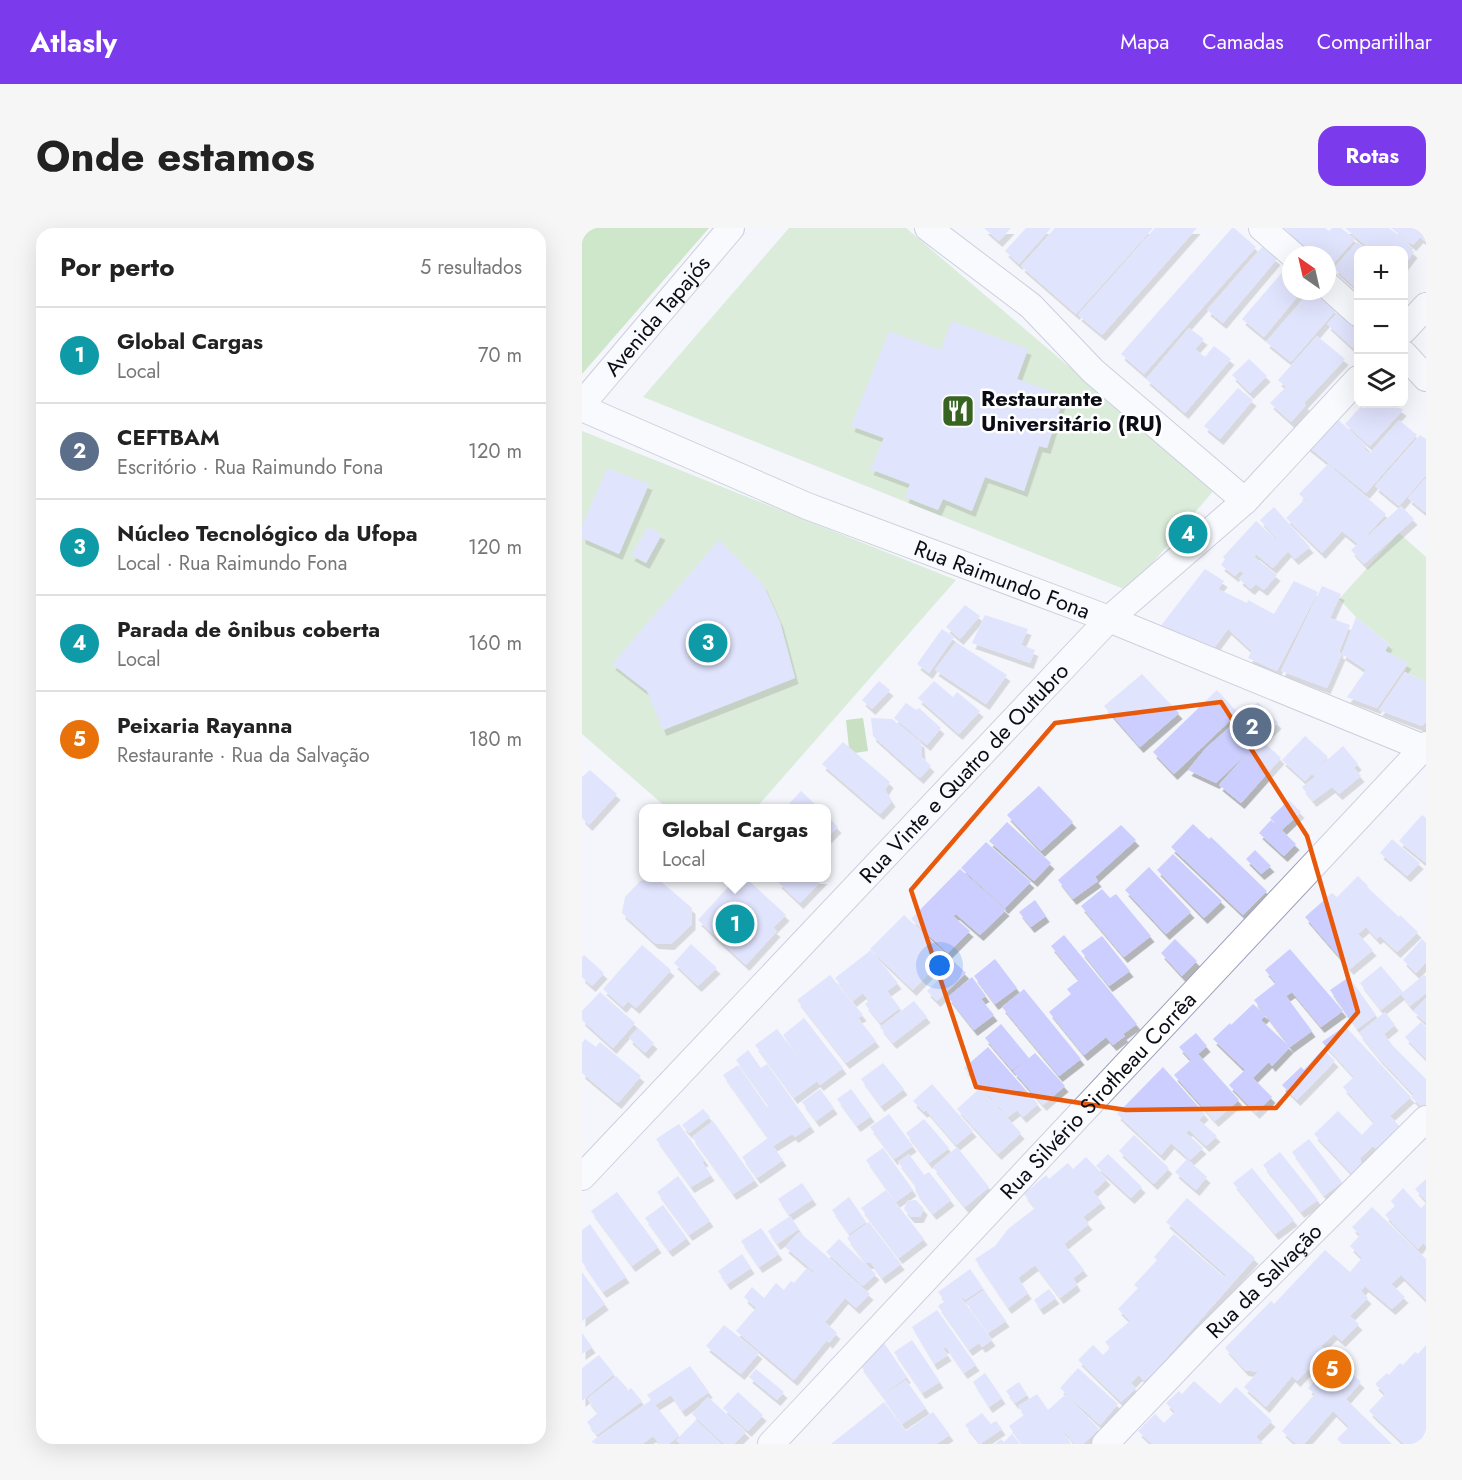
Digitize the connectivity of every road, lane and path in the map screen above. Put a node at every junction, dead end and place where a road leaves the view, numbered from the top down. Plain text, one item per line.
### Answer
1 (731, 228) edge
2 (928, 228) edge
3 (1262, 228) edge
4 (1283, 246) edge
5 (1336, 293) edge
6 (1426, 306) edge
7 (1354, 309) edge
8 (1408, 326) edge
9 (1408, 358) edge
10 (1426, 378) edge
11 (1354, 384) edge
12 (582, 406) edge
13 (1245, 501) junction
14 (1109, 620) junction
15 (1425, 747) edge
16 (1426, 1119) edge
17 (582, 1177) edge
18 (771, 1444) edge
19 (1105, 1444) edge

1 - 12 street, Avenida Tapajós
2 - 13 street
3 - 4 street
5 - 7 street
6 - 8 street
9 - 10 street
11 - 13 street, Rua Vinte e Quatro de Outubro
12 - 14 street, Rua Raimundo Fona
13 - 14 street, Rua Vinte e Quatro de Outubro
14 - 15 street, Rua Raimundo Fona
14 - 17 street, Rua Vinte e Quatro de Outubro
15 - 18 street, Rua Silvério Sirotheau Corrêa
16 - 19 street, Rua da Salvação

